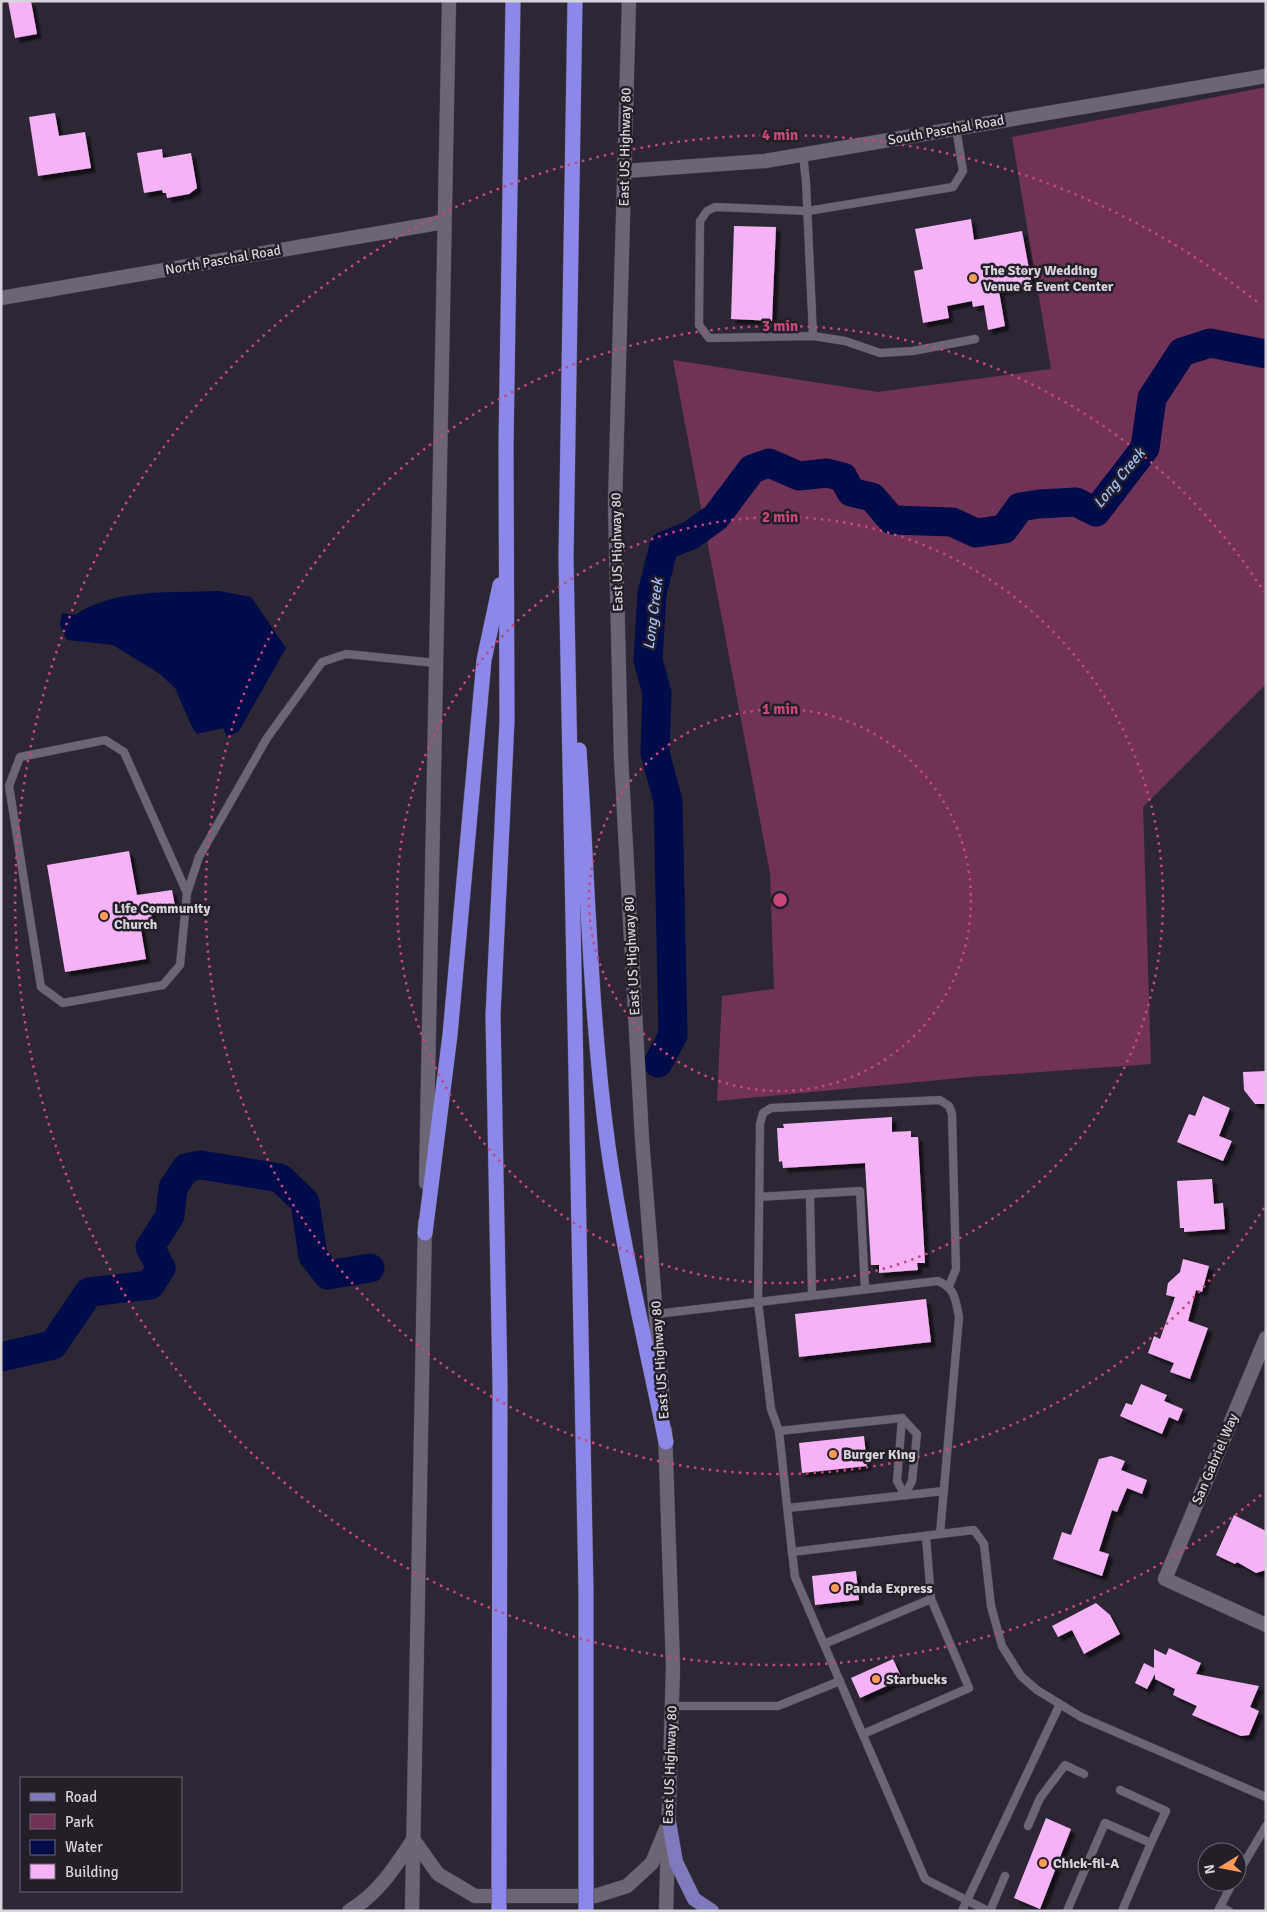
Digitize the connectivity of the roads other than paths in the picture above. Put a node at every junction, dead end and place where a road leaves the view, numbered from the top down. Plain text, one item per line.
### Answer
1 (449, 1) edge
2 (513, 1) edge
3 (575, 1) edge
4 (628, 1) edge
5 (1266, 76) edge
6 (956, 128) junction
7 (803, 154) junction
8 (625, 171) junction
9 (808, 211) junction
10 (444, 222) junction
11 (1, 298) edge
12 (813, 336) junction
13 (974, 339) dead end
14 (506, 557) junction
15 (566, 558) junction
16 (436, 663) junction
17 (186, 893) junction
18 (810, 1195) junction
19 (760, 1197) junction
20 (425, 1233) junction
21 (949, 1286) junction
22 (865, 1290) junction
23 (812, 1296) junction
24 (758, 1302) junction
25 (656, 1314) junction
26 (1266, 1338) edge
27 (902, 1418) junction
28 (779, 1431) junction
29 (666, 1442) junction
30 (944, 1491) junction
31 (905, 1495) junction
32 (788, 1508) junction
33 (940, 1534) junction
34 (926, 1536) junction
35 (792, 1552) junction
36 (931, 1599) junction
37 (1266, 1626) edge
38 (824, 1644) junction
39 (840, 1681) junction
40 (1060, 1704) junction
41 (672, 1706) junction
42 (863, 1734) junction
43 (1084, 1774) dead end
44 (1120, 1790) dead end
45 (1266, 1797) edge
46 (669, 1822) junction
47 (1028, 1826) dead end
48 (1266, 1826) edge
49 (413, 1839) junction
50 (1151, 1843) junction
51 (1247, 1858) edge
52 (1005, 1876) dead end
53 (1228, 1892) edge
54 (967, 1901) junction
55 (1219, 1909) edge
56 (349, 1911) edge
57 (412, 1911) edge
58 (499, 1911) edge
59 (586, 1911) edge
60 (666, 1911) edge
61 (712, 1911) edge
62 (962, 1911) edge
63 (989, 1911) edge
64 (1066, 1911) edge
65 (1122, 1911) edge
66 (1229, 1911) edge

1 - 10 main road
2 - 14 highway
3 - 15 highway
4 - 8 main road, East US Highway 80
5 - 6 main road, South Paschal Road
6 - 7 main road, South Paschal Road
6 - 9 lane
7 - 8 main road, South Paschal Road
7 - 9 lane
8 - 25 main road, East US Highway 80
9 - 12 lane
9 - 12 lane
10 - 11 main road, North Paschal Road
10 - 16 main road
12 - 13 lane
14 - 20 highway
14 - 58 highway, bridge
15 - 29 highway
15 - 59 highway, bridge
16 - 17 lane
16 - 20 main road
17 - 17 lane
18 - 19 lane
18 - 22 lane
18 - 23 lane
19 - 21 lane
19 - 24 lane
20 - 49 main road
21 - 22 lane
21 - 30 lane
22 - 23 lane
23 - 24 lane
24 - 25 lane
24 - 28 lane
25 - 29 main road, East US Highway 80
26 - 37 main road, San Gabriel Way
27 - 28 lane
27 - 31 lane
27 - 31 lane
28 - 32 lane
29 - 41 main road, East US Highway 80
30 - 31 lane
30 - 33 lane
31 - 32 lane
32 - 35 lane
33 - 34 lane
33 - 40 lane
34 - 35 lane
34 - 36 lane
35 - 38 lane
36 - 38 lane
36 - 42 lane
38 - 39 lane
39 - 41 lane
39 - 42 lane
40 - 45 lane
40 - 54 lane
41 - 46 main road, East US Highway 80
42 - 54 lane
43 - 47 lane
44 - 50 lane
46 - 49 main road
46 - 60 main road, East US Highway 80
46 - 61 main road
48 - 51 lane
49 - 56 main road
49 - 57 main road
50 - 64 lane
50 - 65 lane
52 - 63 lane
53 - 55 lane
54 - 62 lane
54 - 63 lane
55 - 66 lane

